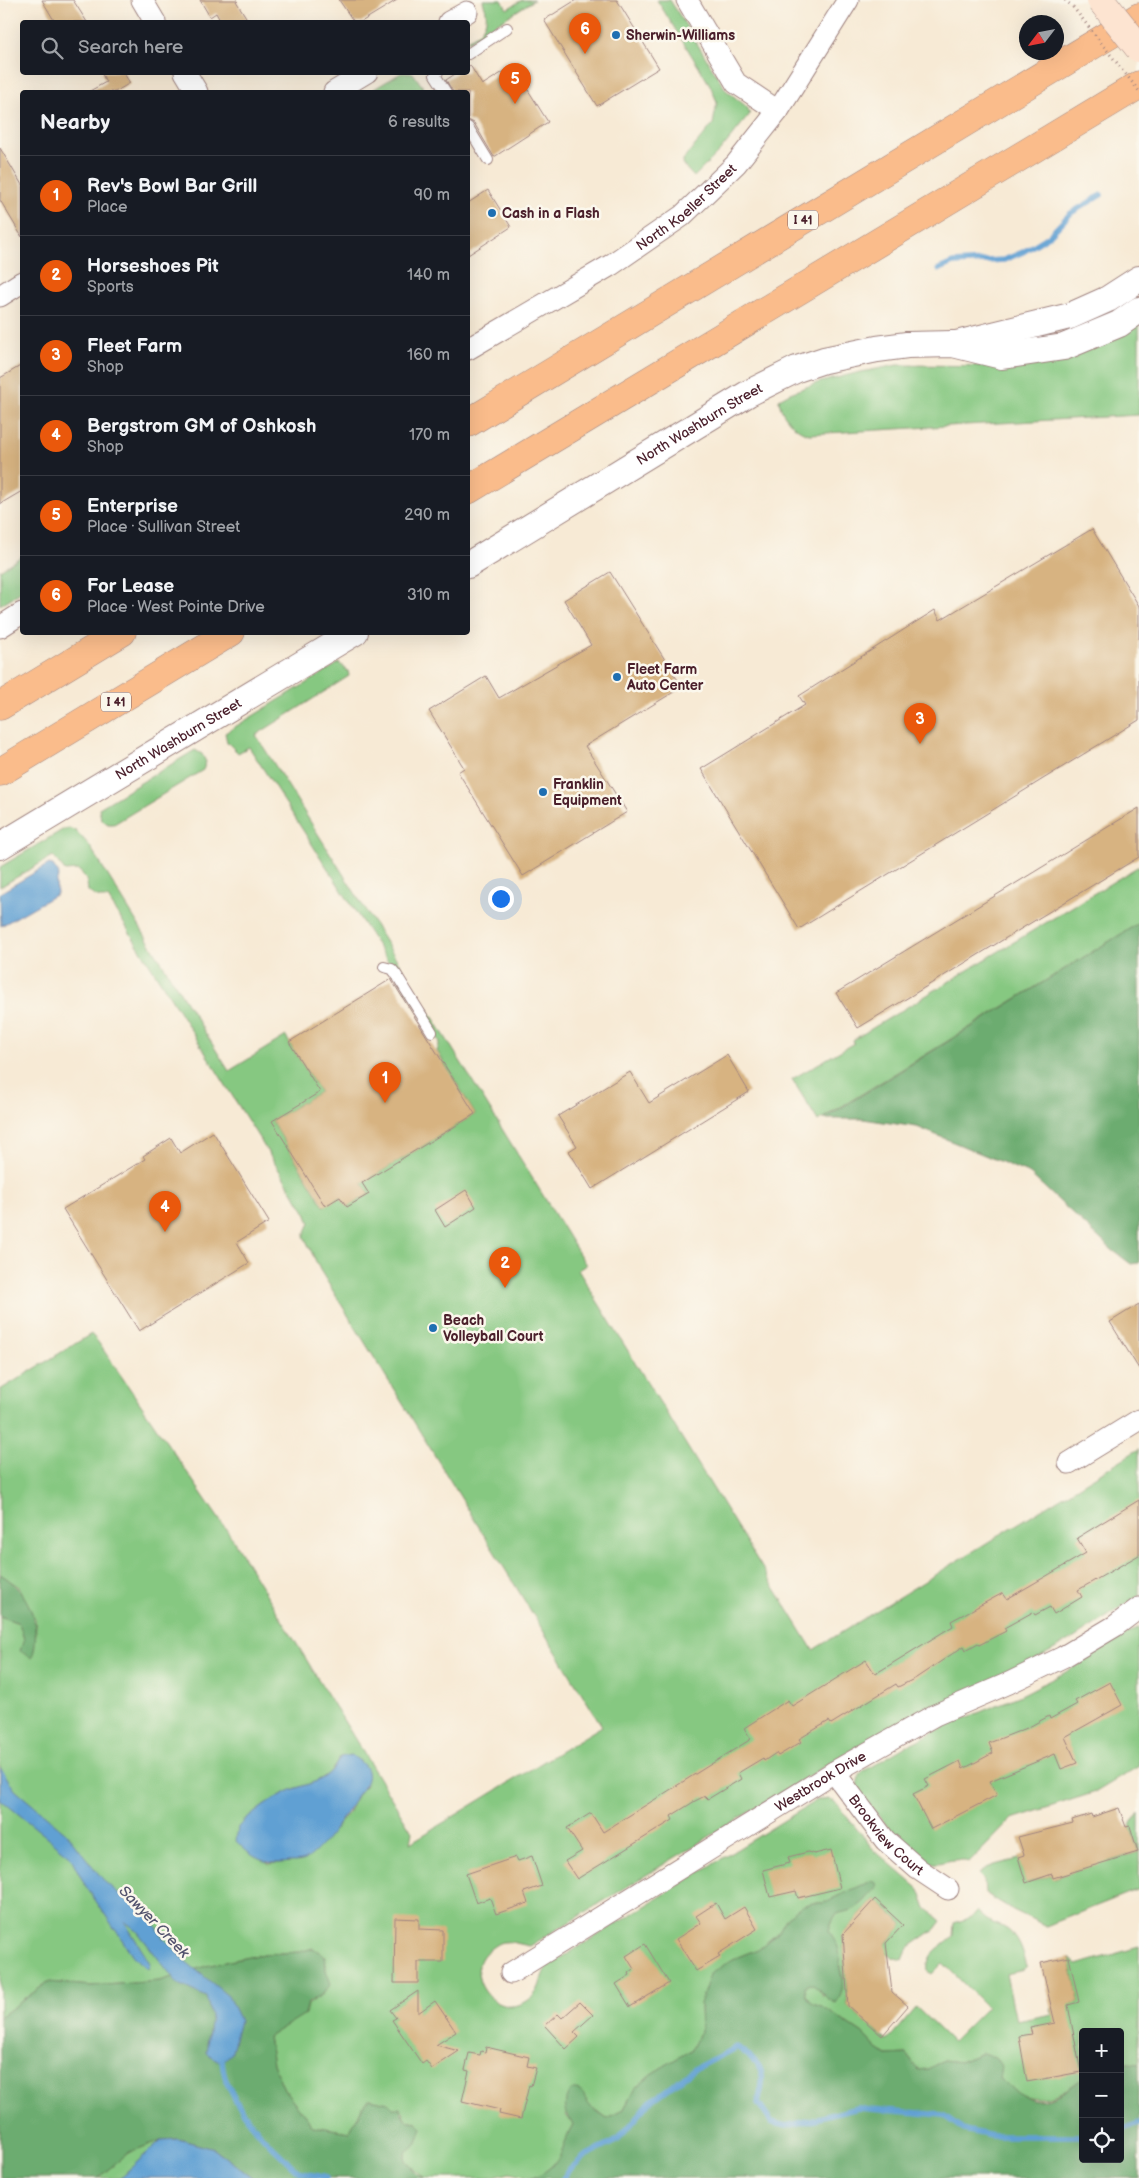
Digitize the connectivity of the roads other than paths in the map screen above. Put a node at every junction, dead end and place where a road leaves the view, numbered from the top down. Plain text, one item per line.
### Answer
1 (142, 0) edge
2 (687, 0) edge
3 (1101, 0) edge
4 (850, 1) edge
5 (1139, 17) edge
6 (154, 20) edge
7 (507, 28) dead end
8 (1139, 48) edge
9 (470, 53) edge
10 (187, 75) edge
11 (362, 75) edge
12 (435, 75) edge
13 (1139, 84) edge
14 (196, 90) edge
15 (337, 90) edge
16 (445, 90) edge
17 (778, 111) junction
18 (470, 130) edge
19 (488, 160) dead end
20 (1139, 279) edge
21 (20, 283) edge
22 (0, 296) edge
23 (1139, 310) edge
24 (953, 344) junction
25 (470, 348) edge
26 (470, 422) edge
27 (470, 489) edge
28 (470, 564) edge
29 (20, 614) edge
30 (0, 627) edge
31 (117, 635) edge
32 (226, 635) edge
33 (350, 635) edge
34 (0, 706) edge
35 (0, 772) edge
36 (0, 846) edge
37 (384, 967) dead end
38 (432, 1032) dead end
39 (1139, 1420) edge
40 (1069, 1463) dead end
41 (1139, 1608) edge
42 (834, 1772) junction
43 (948, 1889) dead end
44 (511, 1974) dead end

1 - 6 street
2 - 17 street
3 - 8 main road, bridge
4 - 17 street, North Koeller Street
5 - 26 highway, I 41
7 - 9 lane
10 - 14 street
11 - 15 street
12 - 16 lane
13 - 27 highway
17 - 25 street, North Koeller Street
18 - 19 lane
20 - 24 street, North Washburn Street
21 - 22 street
23 - 24 street, North Washburn Street
24 - 28 street, North Washburn Street
29 - 30 street
31 - 34 highway
32 - 35 highway, I 41
33 - 36 street, North Washburn Street
37 - 38 lane
39 - 40 street
41 - 42 street, Westbrook Drive
42 - 43 street, Brookview Court
42 - 44 street, Westbrook Drive

